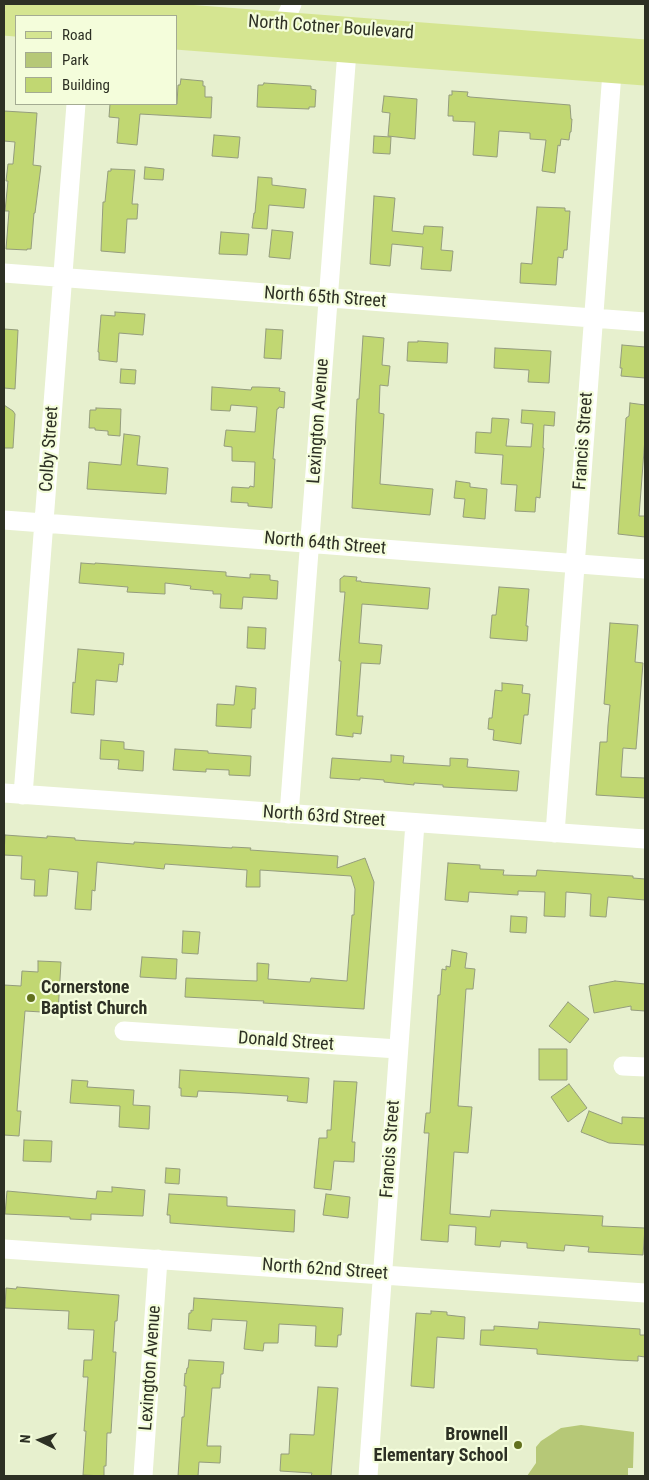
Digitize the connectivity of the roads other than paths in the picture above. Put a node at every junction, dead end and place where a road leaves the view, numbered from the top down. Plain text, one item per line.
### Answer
1 (16, 4) edge
2 (83, 10) edge
3 (155, 15) edge
4 (178, 17) edge
5 (285, 24) edge
6 (178, 37) edge
7 (348, 39) junction
8 (645, 52) edge
9 (612, 60) junction
10 (645, 73) edge
11 (76, 105) edge
12 (4, 273) edge
13 (63, 278) junction
14 (328, 298) junction
15 (593, 318) junction
16 (645, 322) edge
17 (4, 520) edge
18 (44, 523) junction
19 (309, 543) junction
20 (574, 563) junction
21 (645, 568) edge
22 (4, 793) edge
23 (23, 795) junction
24 (288, 814) junction
25 (415, 823) junction
26 (555, 833) junction
27 (645, 839) edge
28 (124, 1031) dead end
29 (398, 1049) junction
30 (623, 1066) dead end
31 (645, 1067) edge
32 (4, 1248) edge
33 (158, 1259) junction
34 (383, 1274) junction
35 (645, 1293) edge
36 (143, 1476) edge
37 (368, 1476) edge

1 - 2 main road, North Cotner Boulevard
2 - 3 main road, North Cotner Boulevard
4 - 5 main road, North Cotner Boulevard
5 - 6 main road, North Cotner Boulevard
5 - 7 main road, North Cotner Boulevard
7 - 9 main road, North Cotner Boulevard
7 - 14 street, Lexington Avenue
8 - 9 main road, North Cotner Boulevard
9 - 10 main road, North Cotner Boulevard
9 - 15 street, Francis Street
11 - 13 street, Colby Street
12 - 13 street, North 65th Street
13 - 14 street, North 65th Street
13 - 18 street, Colby Street
14 - 15 street, North 65th Street
14 - 19 street, Lexington Avenue
15 - 16 street, North 65th Street
15 - 20 street, Francis Street
17 - 18 street, North 64th Street
18 - 19 street, North 64th Street
18 - 23 street, Colby Street
19 - 20 street, North 64th Street
19 - 24 street, Lexington Avenue
20 - 21 street, North 64th Street
20 - 26 street, Francis Street
22 - 23 street, North 63rd Street
23 - 24 street, North 63rd Street
24 - 25 street, North 63rd Street
25 - 26 street, North 63rd Street
25 - 29 street, Francis Street
26 - 27 street, North 63rd Street
28 - 29 street, Donald Street
29 - 34 street, Francis Street
30 - 31 street
32 - 33 street, North 62nd Street
33 - 34 street, North 62nd Street
33 - 36 street, Lexington Avenue
34 - 35 street, North 62nd Street
34 - 37 street, Francis Street

